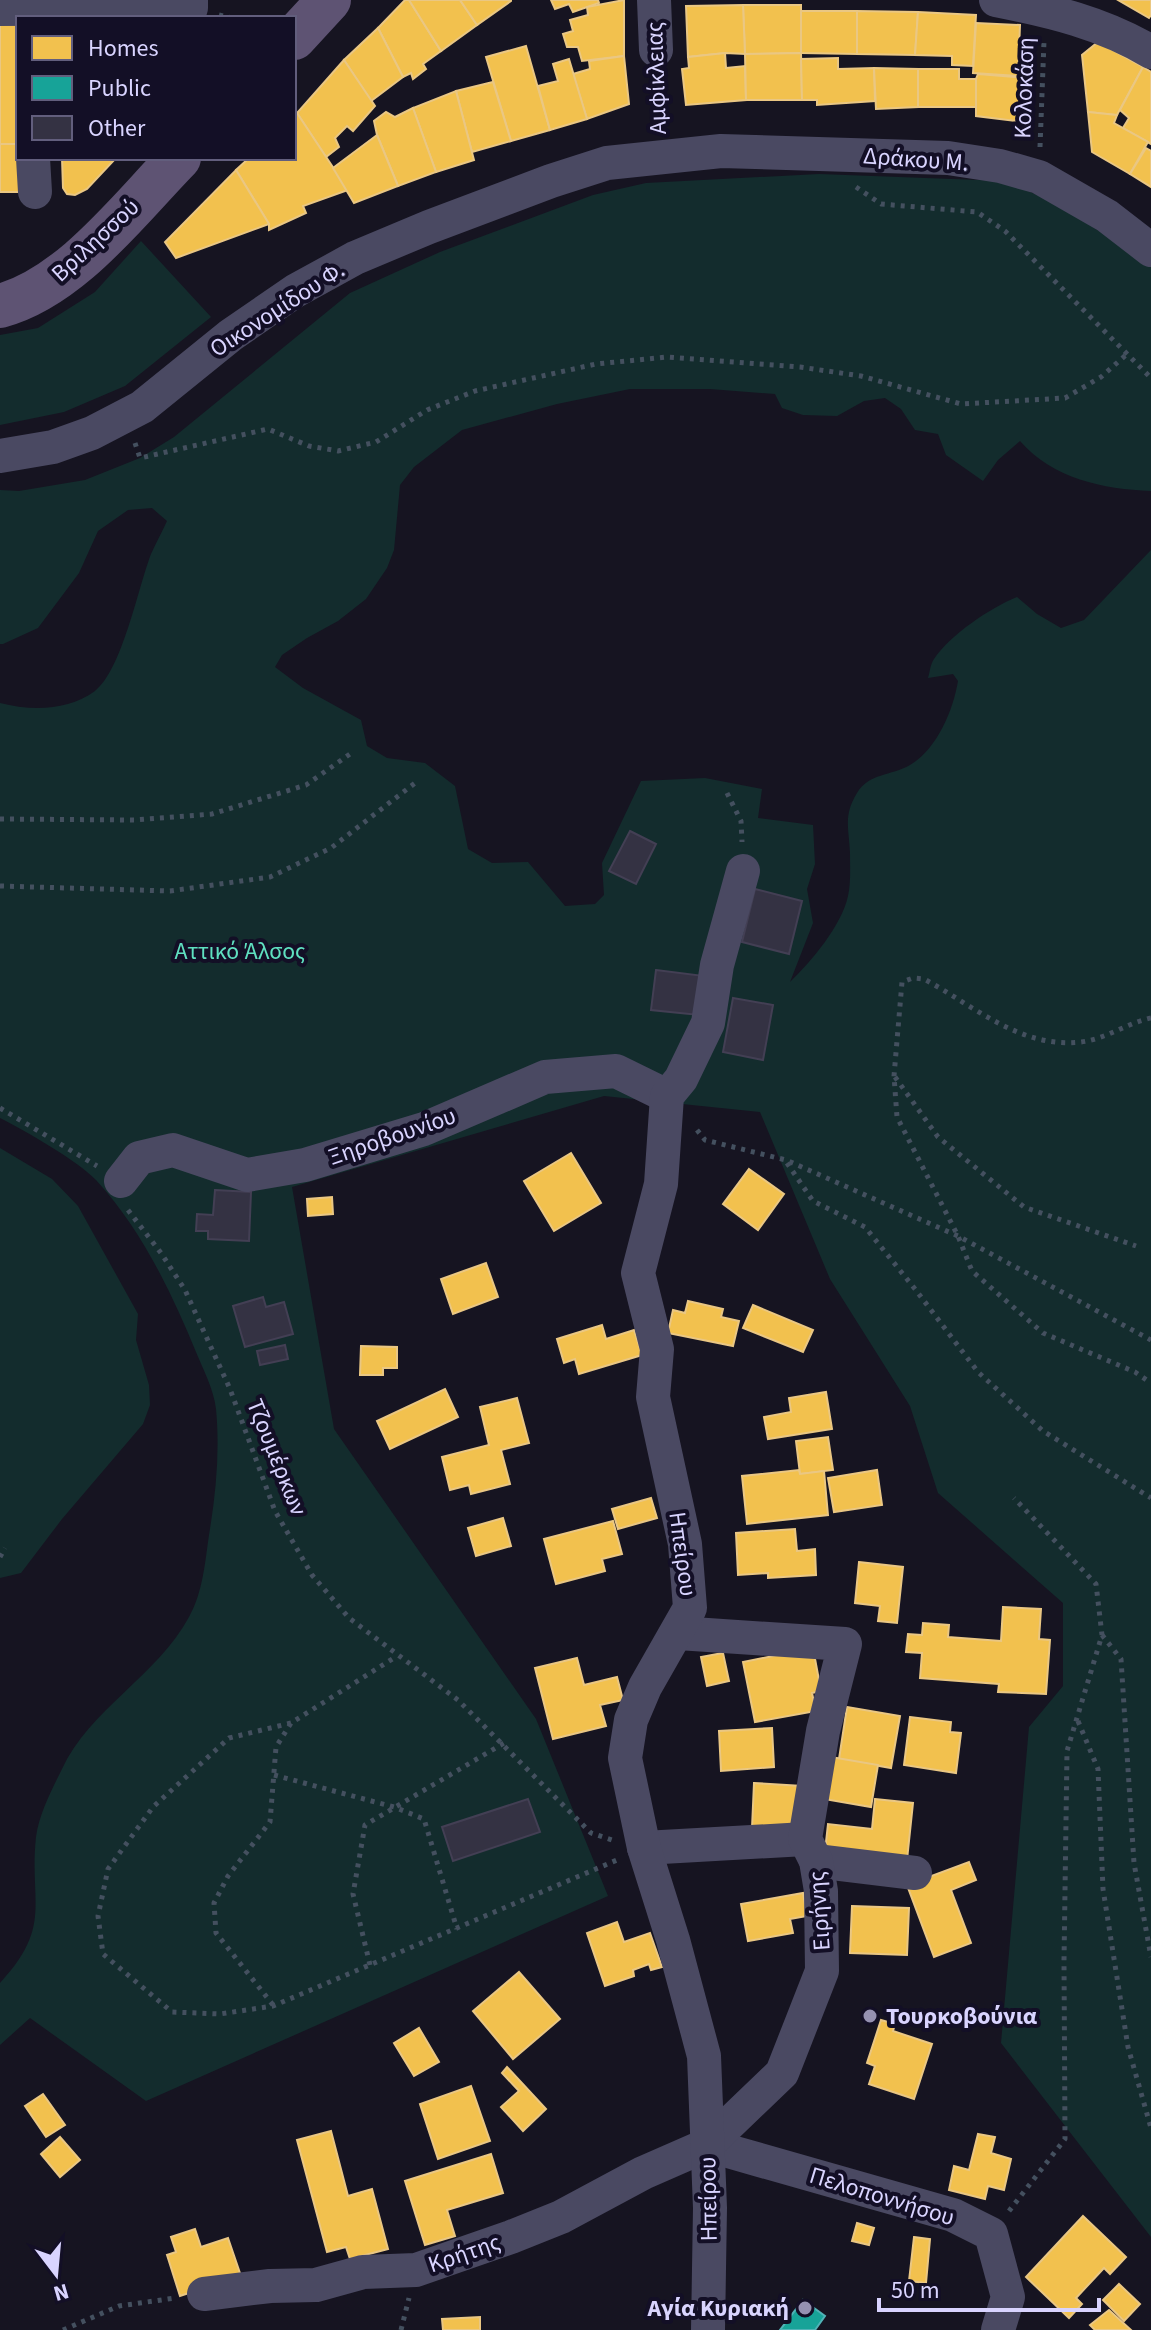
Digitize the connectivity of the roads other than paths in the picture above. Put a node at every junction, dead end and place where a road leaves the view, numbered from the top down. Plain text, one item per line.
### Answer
1 (329, 0) edge
2 (654, 0) edge
3 (996, 0) edge
4 (191, 4) edge
5 (18, 9) edge
6 (296, 36) edge
7 (656, 50) road end
8 (1151, 52) edge
9 (659, 156) joint
10 (33, 160) edge
11 (177, 160) edge
12 (35, 192) dead end
13 (1151, 250) edge
14 (0, 306) edge
15 (0, 456) edge
16 (743, 871) road end
17 (667, 1096) junction
18 (121, 1181) road end
19 (678, 1633) junction
20 (644, 1848) junction
21 (811, 1850) junction
22 (915, 1873) dead end
23 (707, 2145) junction
24 (204, 2294) road end
25 (708, 2330) edge
26 (998, 2330) edge

1 - 6 main road
2 - 7 street, Αμφίκλειας
3 - 8 street
4 - 5 street
9 - 13 street, Δράκου Μ.
9 - 15 street, Οικονομίδου Φ.
10 - 12 street
11 - 14 main road, Βριλησσού
16 - 17 street, Ηπείρου
17 - 18 street, Ξηροβουνίου
17 - 19 street, Ηπείρου
19 - 20 street, Ηπείρου
19 - 21 street, Ειρήνης
20 - 21 street
20 - 23 street, Ηπείρου
21 - 22 street
21 - 23 street, Ειρήνης
23 - 24 street, Κρήτης
23 - 25 street, Ηπείρου
23 - 26 street, Πελοποννήσου

